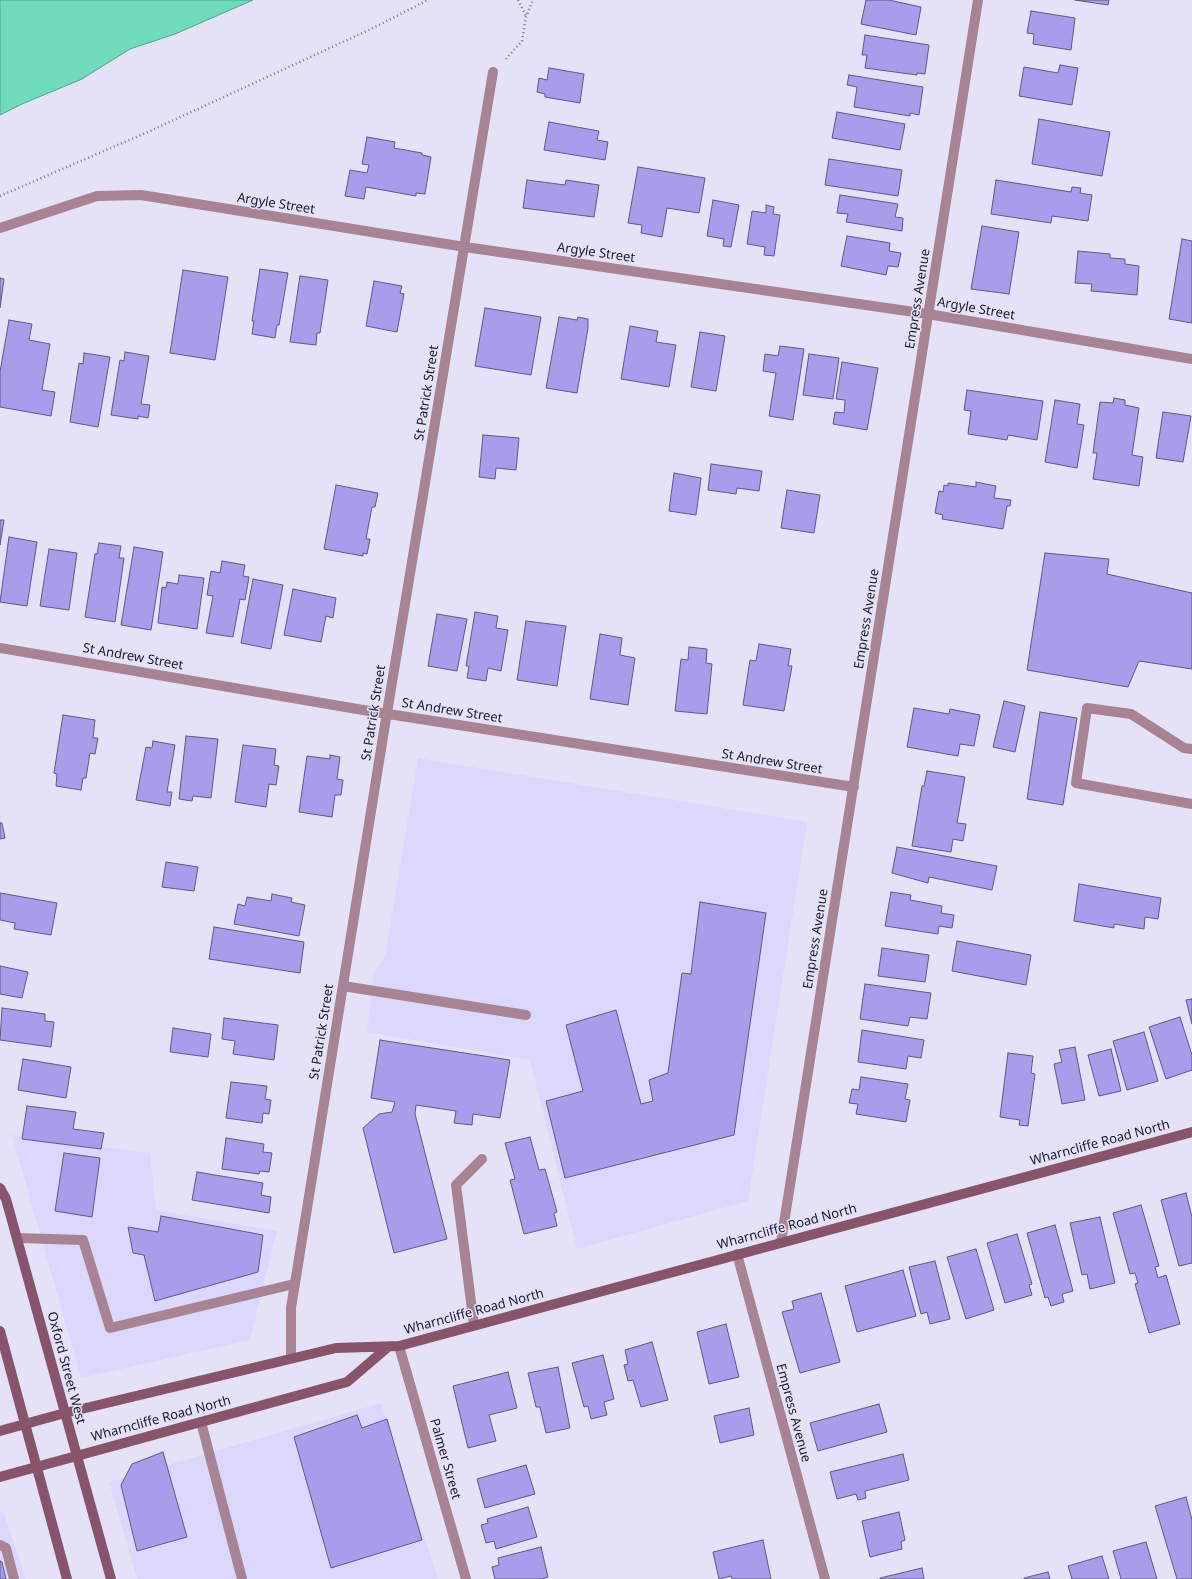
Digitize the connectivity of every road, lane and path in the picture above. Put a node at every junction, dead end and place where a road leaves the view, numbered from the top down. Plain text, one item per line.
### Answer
1 (428, 0) edge
2 (518, 0) edge
3 (533, 0) edge
4 (978, 0) edge
5 (526, 17) junction
6 (493, 72) joint
7 (0, 196) edge
8 (0, 228) edge
9 (464, 247) junction
10 (928, 314) junction
11 (1192, 359) edge
12 (0, 648) edge
13 (387, 714) junction
14 (1192, 749) edge
15 (854, 787) junction
16 (1192, 804) edge
17 (343, 986) junction
18 (526, 1015) dead end
19 (1192, 1132) edge
20 (482, 1159) dead end
21 (0, 1188) edge
22 (17, 1238) junction
23 (781, 1242) junction
24 (737, 1254) junction
25 (294, 1284) junction
26 (474, 1325) junction
27 (0, 1331) edge
28 (399, 1346) junction
29 (388, 1347) junction
30 (291, 1358) junction
31 (64, 1413) junction
32 (200, 1422) junction
33 (26, 1424) junction
34 (0, 1431) edge
35 (76, 1456) junction
36 (37, 1466) junction
37 (0, 1476) edge
38 (0, 1545) edge
39 (14, 1579) edge
40 (67, 1579) edge
41 (110, 1579) edge
42 (242, 1579) edge
43 (466, 1579) edge
44 (824, 1579) edge

1 - 7 path
2 - 5 path
3 - 5 path
4 - 10 street, Empress Avenue
5 - 6 path
6 - 9 street, St Patrick Street
8 - 9 street, Argyle Street
9 - 10 street, Argyle Street
9 - 13 street, St Patrick Street
10 - 11 street, Argyle Street
10 - 15 street, Empress Avenue
12 - 13 street, St Andrew Street
13 - 15 street, St Andrew Street
13 - 17 street, St Patrick Street
14 - 16 street
15 - 23 street, Empress Avenue
17 - 18 street
17 - 25 street, St Patrick Street
19 - 23 main road, Wharncliffe Road North
20 - 26 street
21 - 22 main road, Oxford Street West
22 - 25 street
22 - 31 main road, Oxford Street West
23 - 24 main road, Wharncliffe Road North
24 - 26 main road, Wharncliffe Road North
24 - 44 street, Empress Avenue
25 - 30 street, St Patrick Street
26 - 28 main road, Wharncliffe Road North
27 - 33 main road
28 - 29 main road, Wharncliffe Road North
28 - 43 street, Palmer Street
29 - 30 main road, Wharncliffe Road North
29 - 32 main road, Wharncliffe Road North
30 - 31 main road, Wharncliffe Road North
31 - 33 main road, Wharncliffe Road North
31 - 35 main road, Oxford Street West
32 - 35 main road, Wharncliffe Road North
32 - 42 street
33 - 34 main road, Wharncliffe Road North
33 - 36 main road
35 - 36 main road, Wharncliffe Road North
35 - 41 main road, Oxford Street West
36 - 37 main road, Wharncliffe Road North
36 - 40 main road
38 - 39 street

